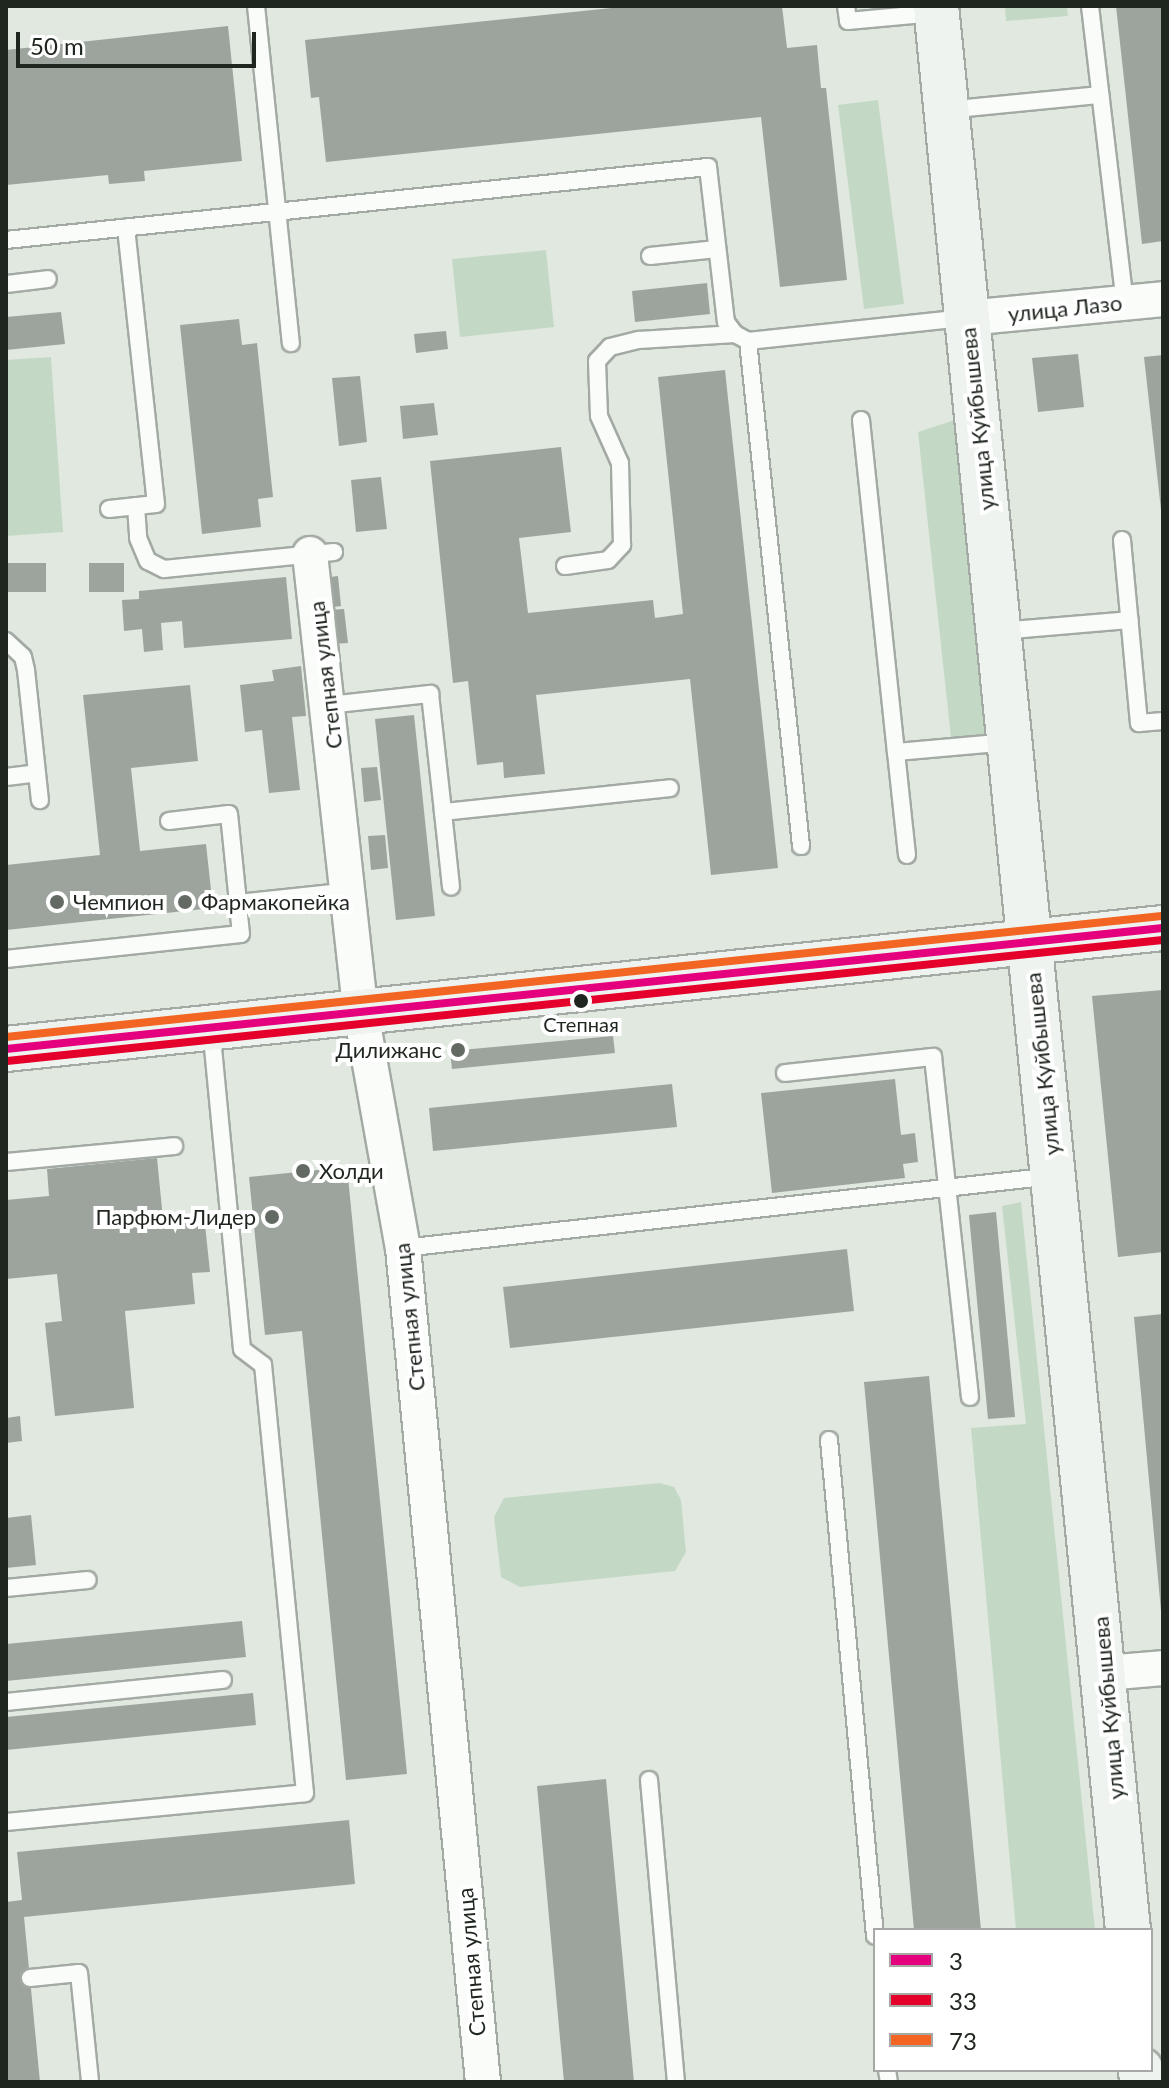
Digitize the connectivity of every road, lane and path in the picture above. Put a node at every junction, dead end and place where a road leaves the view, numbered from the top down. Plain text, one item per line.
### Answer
1 (256, 6) edge
2 (846, 6) edge
3 (1090, 6) edge
4 (936, 9) edge
5 (1100, 95) junction
6 (945, 110) junction
7 (278, 212) junction
8 (126, 228) junction
9 (6, 240) edge
10 (717, 249) junction
11 (650, 256) dead end
12 (48, 279) dead end
13 (6, 284) edge
14 (1163, 299) edge
15 (1125, 302) junction
16 (967, 318) junction
17 (741, 337) junction
18 (291, 343) dead end
19 (861, 420) dead end
20 (136, 506) junction
21 (109, 509) dead end
22 (1122, 540) dead end
23 (322, 553) joint
24 (565, 566) dead end
25 (1130, 620) junction
26 (997, 631) junction
27 (6, 641) edge
28 (328, 705) junction
29 (1163, 721) edge
30 (1008, 741) junction
31 (896, 752) junction
32 (37, 773) junction
33 (6, 777) edge
34 (670, 788) dead end
35 (40, 800) dead end
36 (443, 812) junction
37 (169, 821) dead end
38 (801, 846) dead end
39 (907, 855) dead end
40 (451, 887) dead end
41 (351, 891) junction
42 (238, 903) junction
43 (1163, 928) edge
44 (1029, 943) junction
45 (6, 959) edge
46 (361, 1013) junction
47 (211, 1027) junction
48 (6, 1049) edge
49 (785, 1073) dead end
50 (174, 1146) dead end
51 (6, 1162) edge
52 (1053, 1176) junction
53 (947, 1189) junction
54 (403, 1248) junction
55 (970, 1397) dead end
56 (829, 1440) dead end
57 (88, 1580) dead end
58 (6, 1588) edge
59 (1163, 1668) edge
60 (1105, 1673) junction
61 (223, 1680) dead end
62 (6, 1702) edge
63 (649, 1780) dead end
64 (6, 1822) edge
65 (874, 1928) edge
66 (1128, 1928) edge
67 (30, 1978) dead end
68 (90, 2082) edge
69 (483, 2082) edge
70 (676, 2082) edge

1 - 7 lane
2 - 4 lane
3 - 5 lane
4 - 6 main road, улица Куйбышева
5 - 6 lane
5 - 15 lane
6 - 16 main road, улица Куйбышева
7 - 8 lane
7 - 10 lane
7 - 18 lane
8 - 9 lane
8 - 20 lane
10 - 11 lane
10 - 17 lane
12 - 13 lane
14 - 15 street, улица Лазо
15 - 16 street, улица Лазо
16 - 17 lane
16 - 26 main road, улица Куйбышева
17 - 24 lane
17 - 38 lane
19 - 31 lane
20 - 21 lane
20 - 23 lane
22 - 25 lane
23 - 28 street, Степная улица
25 - 26 lane
25 - 29 lane
26 - 30 main road, улица Куйбышева
27 - 32 lane
28 - 36 lane
28 - 41 street, Степная улица
30 - 31 lane
30 - 44 main road, улица Куйбышева
31 - 39 lane
32 - 33 lane
32 - 35 lane
34 - 36 lane
36 - 40 lane
37 - 42 lane
41 - 42 lane
41 - 46 street, Степная улица
42 - 45 lane
43 - 44 main road
44 - 46 main road
44 - 52 main road, улица Куйбышева
46 - 47 main road
46 - 54 street, Степная улица
47 - 48 main road
47 - 64 lane
49 - 53 lane
50 - 51 lane
52 - 53 lane
52 - 60 main road, улица Куйбышева
53 - 54 lane
53 - 55 lane
54 - 69 street, Степная улица
56 - 65 lane
57 - 58 lane
59 - 60 street
60 - 66 main road, улица Куйбышева
61 - 62 lane
63 - 70 lane
67 - 68 lane

